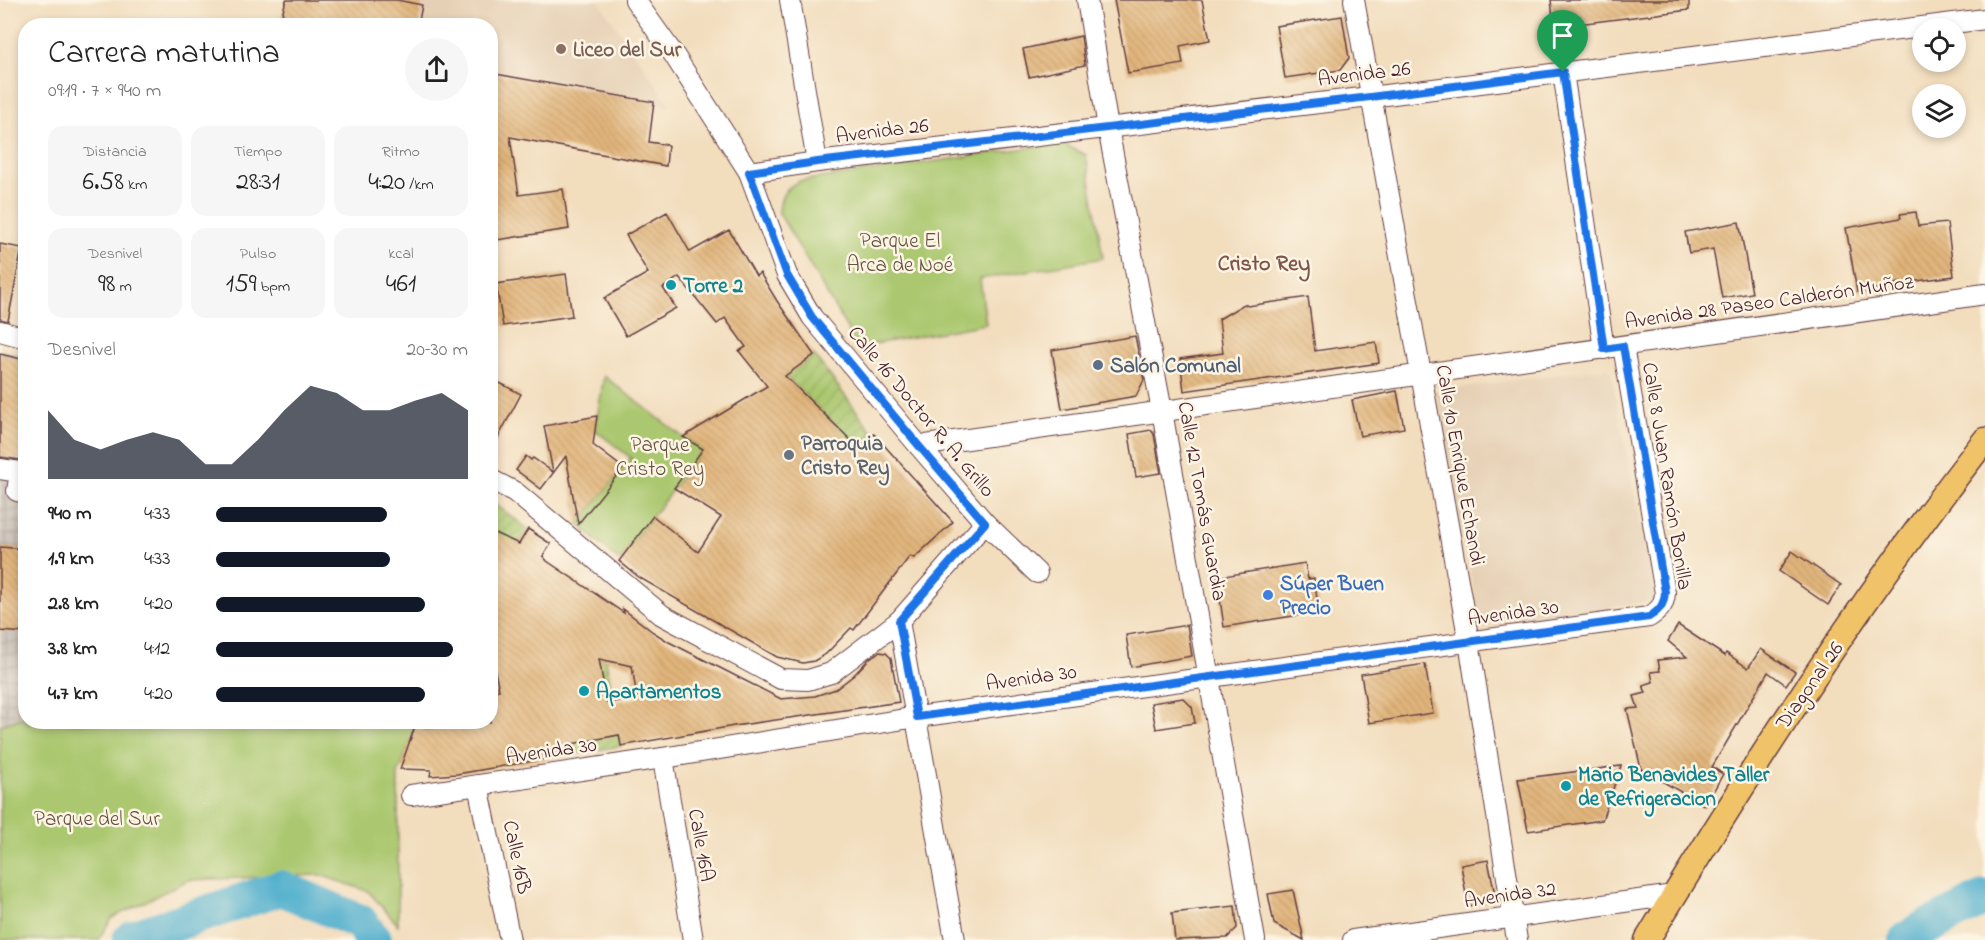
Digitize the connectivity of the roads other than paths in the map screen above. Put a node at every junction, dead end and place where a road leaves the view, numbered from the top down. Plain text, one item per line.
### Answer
1 (635, 0) edge
2 (790, 0) edge
3 (1087, 0) edge
4 (1354, 0) edge
5 (1985, 19) edge
6 (1563, 72) junction
7 (1370, 97) junction
8 (1108, 128) junction
9 (817, 162) junction
10 (749, 172) junction
11 (1985, 294) edge
12 (0, 331) edge
13 (18, 336) edge
14 (1614, 348) junction
15 (1419, 374) junction
16 (1162, 411) junction
17 (1985, 440) edge
18 (919, 446) junction
19 (0, 469) edge
20 (18, 472) edge
21 (498, 483) edge
22 (985, 523) junction
23 (1038, 573) dead end
24 (1658, 611) joint
25 (899, 621) junction
26 (1469, 642) junction
27 (1210, 676) junction
28 (917, 717) junction
29 (663, 758) junction
30 (478, 785) junction
31 (411, 795) dead end
32 (1674, 895) junction
33 (1513, 918) junction
34 (510, 940) edge
35 (693, 940) edge
36 (955, 940) edge
37 (1256, 940) edge
38 (1353, 940) edge
39 (1517, 940) edge
40 (1647, 940) edge

1 - 10 street, Calle 16 Doctor R. A. Grillo
2 - 9 street
3 - 8 street, Calle 12 Tomás Guardia
4 - 7 street, Calle 10 Enrique Echandi
5 - 6 street, Avenida 26
6 - 7 street, Avenida 26
6 - 14 street, Calle 8 Juan Ramón Bonilla
7 - 8 street, Avenida 26
7 - 15 street, Calle 10 Enrique Echandi
8 - 9 street, Avenida 26
8 - 16 street, Calle 12 Tomás Guardia
9 - 10 street, Avenida 26
10 - 18 street, Calle 16 Doctor R. A. Grillo
11 - 14 street, Avenida 28 Paseo Calderón Muñoz
12 - 13 street
14 - 15 street, Avenida 28 Paseo Calderón Muñoz
14 - 24 street, Calle 8 Juan Ramón Bonilla
15 - 16 street, Avenida 28 Paseo Calderón Muñoz
15 - 26 street, Calle 10 Enrique Echandi
16 - 18 street, Avenida 28 Paseo Calderón Muñoz
16 - 27 street, Calle 12 Tomás Guardia
17 - 32 main road, Diagonal 26
18 - 22 street, Calle 16 Doctor R. A. Grillo
19 - 20 street
21 - 25 street
22 - 23 street
22 - 25 street, Calle 16 Doctor R. A. Grillo
24 - 26 street, Avenida 30
25 - 28 street
26 - 27 street, Avenida 30
26 - 33 street, Calle 10 Enrique Echandi
27 - 28 street, Avenida 30
27 - 37 street, Calle 12 Tomás Guardia
28 - 29 street, Avenida 30
28 - 36 street
29 - 30 street, Avenida 30
29 - 35 street, Calle 16A
30 - 31 street, Avenida 30
30 - 34 street, Calle 16B
32 - 33 street, Avenida 32
32 - 40 main road, Diagonal 26
33 - 38 street, Avenida 32
33 - 39 street, Calle 10 Enrique Echandi

